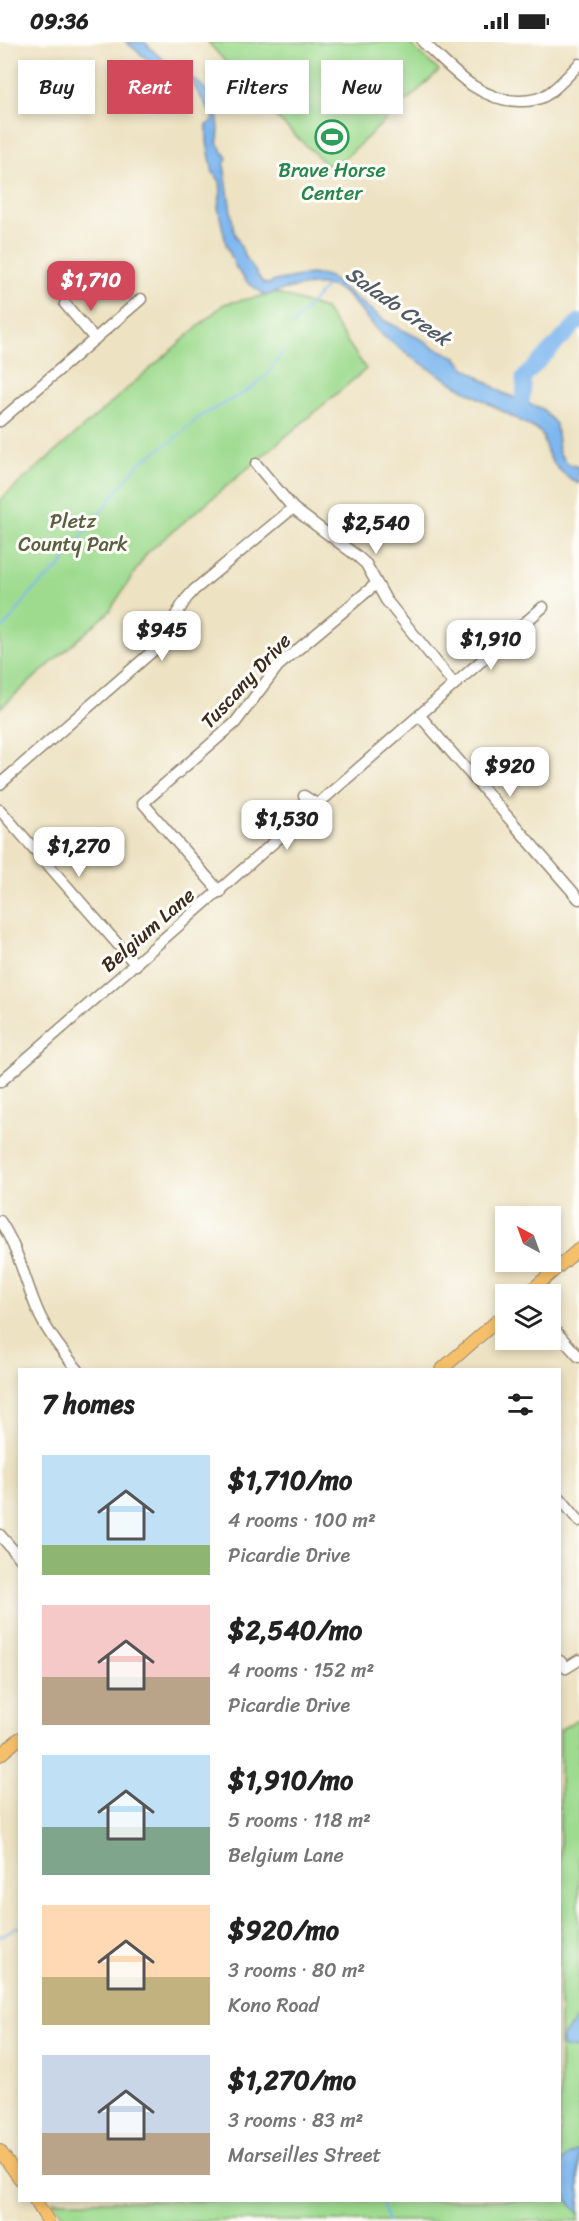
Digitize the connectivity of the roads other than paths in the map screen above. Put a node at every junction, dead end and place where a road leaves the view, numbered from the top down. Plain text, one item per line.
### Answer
1 (423, 42) edge
2 (579, 64) edge
3 (141, 300) dead end
4 (65, 304) dead end
5 (95, 339) junction
6 (0, 421) edge
7 (256, 464) dead end
8 (293, 508) junction
9 (376, 584) junction
10 (543, 607) dead end
11 (454, 684) junction
12 (420, 716) junction
13 (0, 784) edge
14 (304, 796) dead end
15 (318, 805) junction
16 (0, 810) edge
17 (220, 892) junction
18 (579, 899) edge
19 (136, 965) junction
20 (0, 1082) edge
21 (0, 1221) edge
22 (579, 1249) edge
23 (539, 1284) edge
24 (495, 1324) edge
25 (561, 1337) edge
26 (579, 1357) edge
27 (76, 1368) edge
28 (445, 1368) edge
29 (561, 1499) edge
30 (579, 1521) edge
31 (0, 1535) edge
32 (18, 1556) edge
33 (579, 1660) edge
34 (563, 1664) edge
35 (18, 1740) edge
36 (0, 1755) edge
37 (0, 2151) edge
38 (18, 2176) edge
39 (36, 2202) edge
40 (48, 2221) edge

1 - 2 street
3 - 5 street
4 - 5 street
5 - 6 street
7 - 8 street
8 - 9 street
8 - 13 street
9 - 11 street
9 - 17 street, Tuscany Drive
10 - 11 street, Belgium Lane
11 - 12 street, Belgium Lane
12 - 15 street, Belgium Lane
12 - 18 street
14 - 15 street
15 - 17 street, Belgium Lane
16 - 19 street
17 - 19 street, Belgium Lane
19 - 20 street, Belgium Lane
21 - 27 street
22 - 23 main road
24 - 28 main road
25 - 26 street
29 - 30 street
31 - 32 street
33 - 34 street
35 - 36 main road
37 - 38 main road
39 - 40 main road

